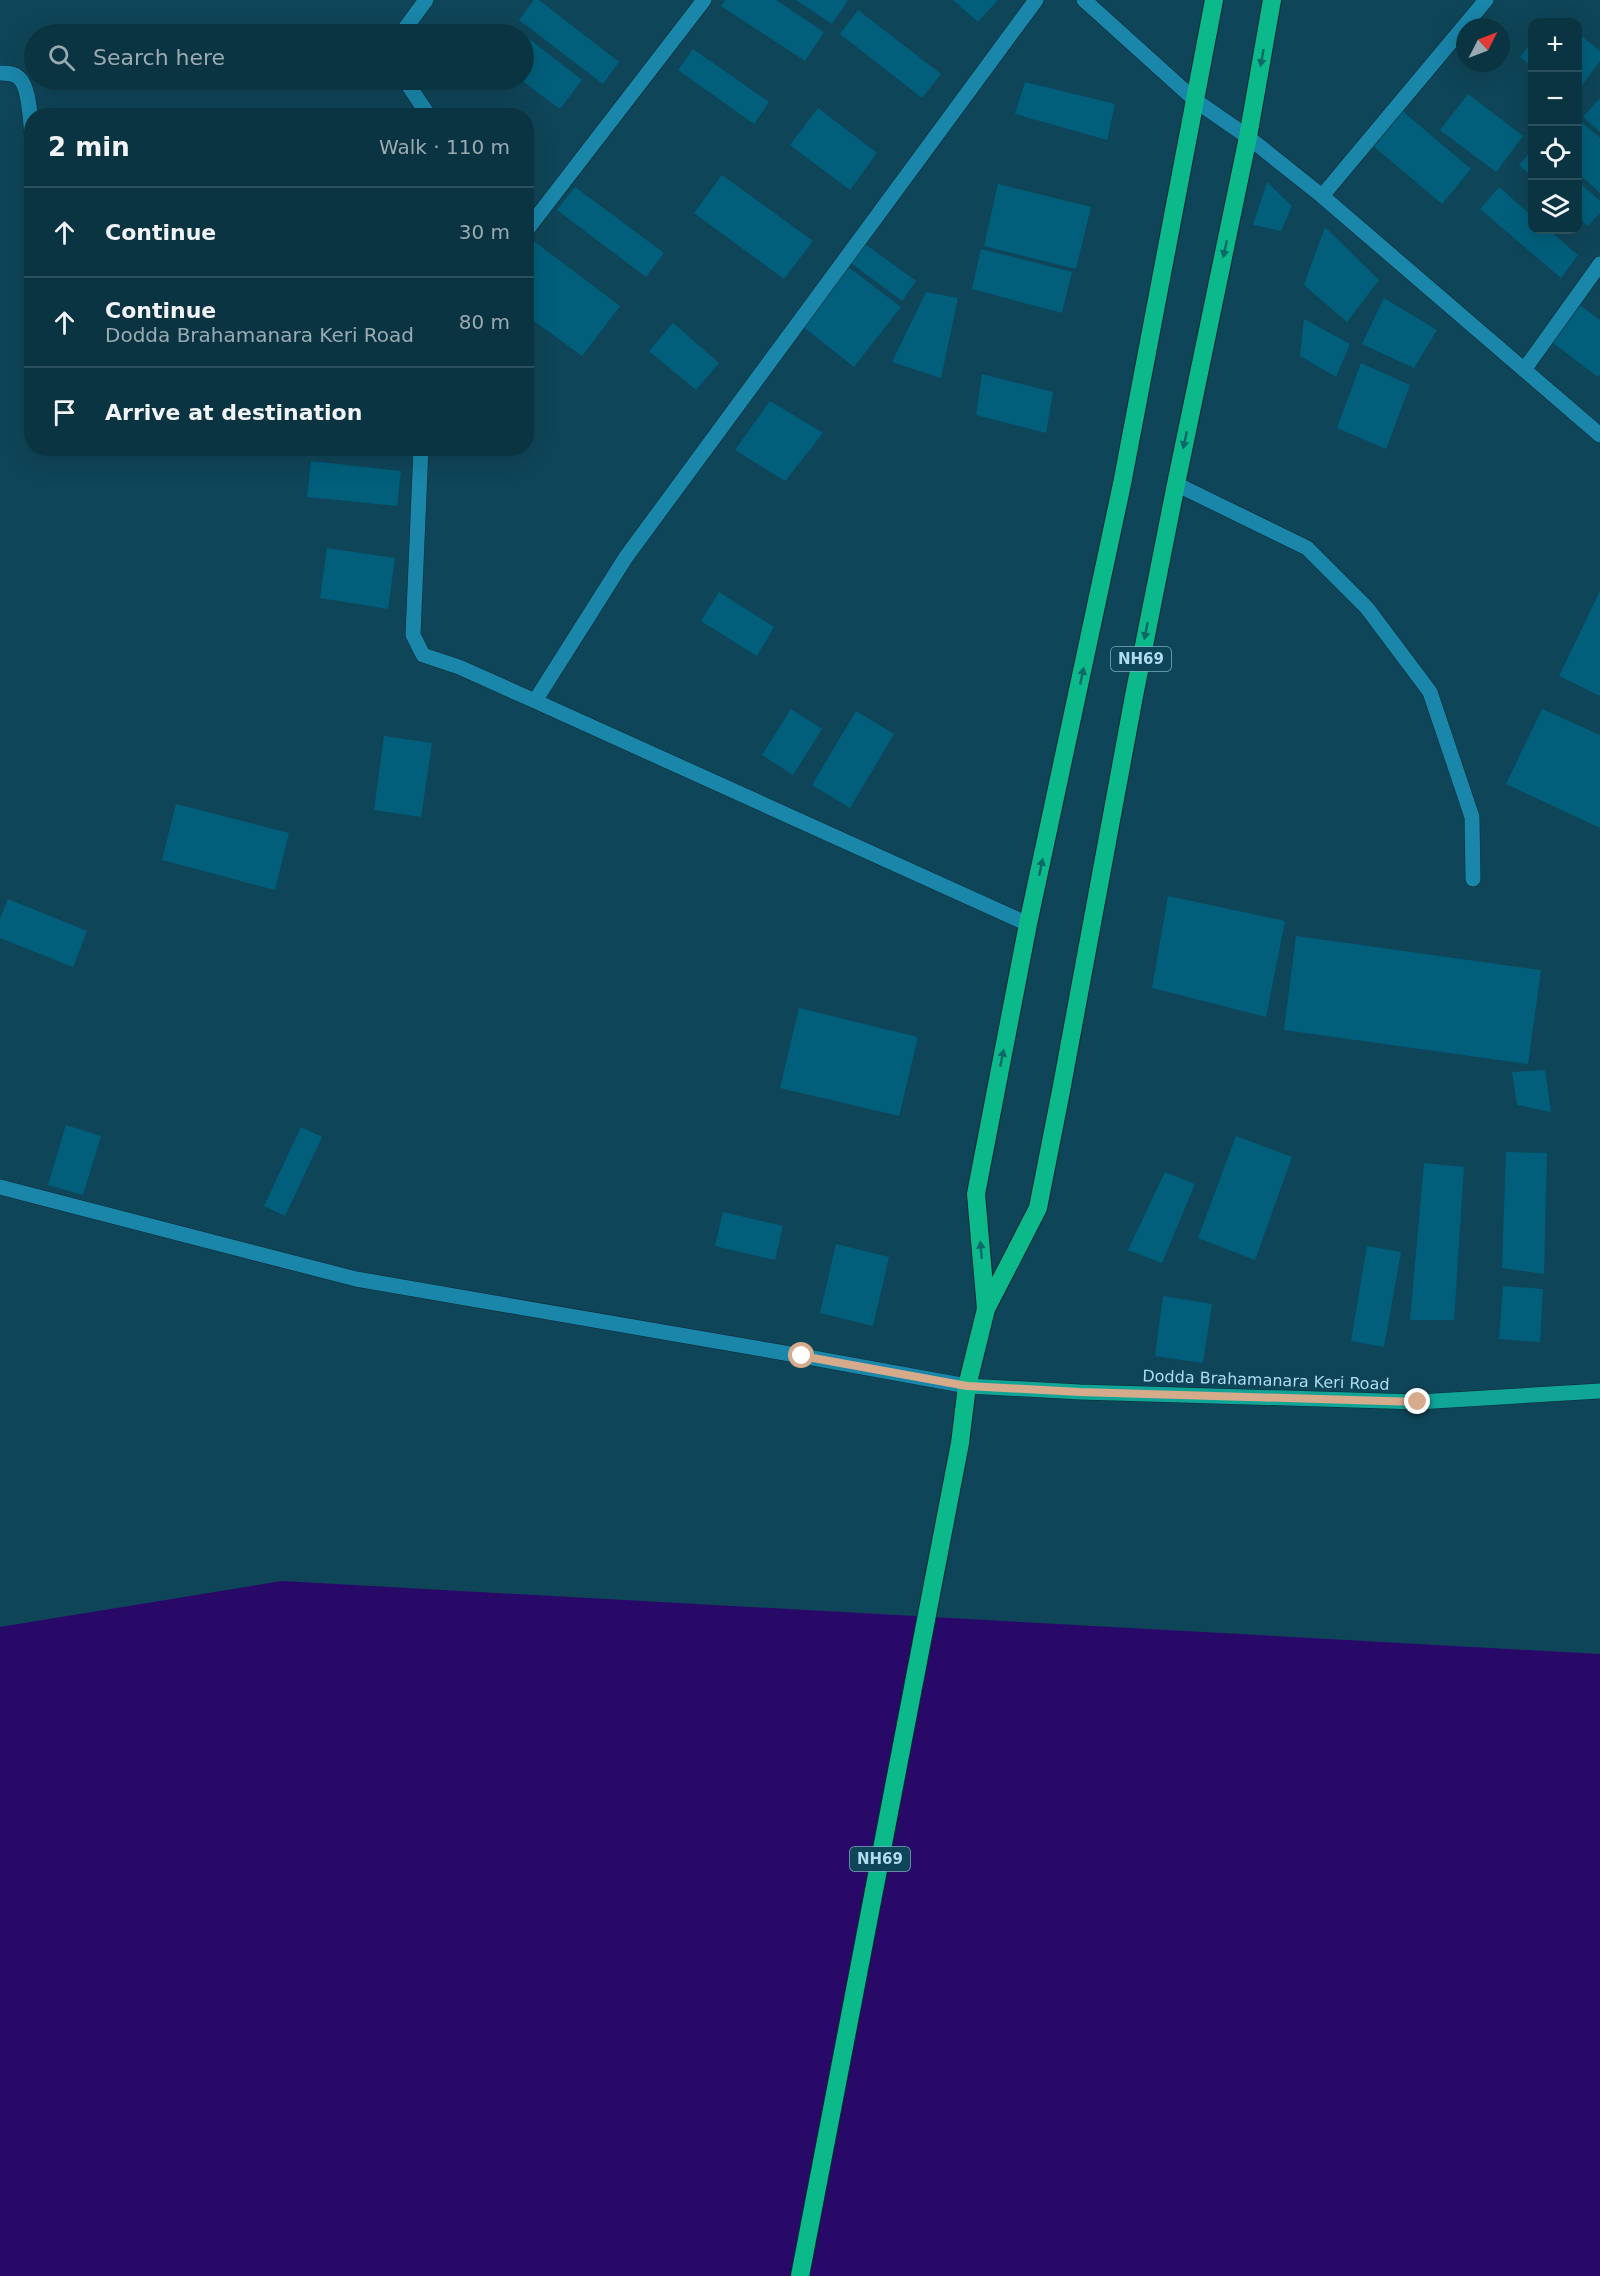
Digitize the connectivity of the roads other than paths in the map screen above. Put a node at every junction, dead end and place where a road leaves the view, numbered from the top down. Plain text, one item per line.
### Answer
1 (426, 0) edge
2 (704, 0) edge
3 (1036, 0) edge
4 (1084, 0) edge
5 (1214, 0) edge
6 (1272, 0) edge
7 (1486, 0) edge
8 (408, 24) edge
9 (0, 73) edge
10 (24, 77) edge
11 (26, 90) edge
12 (412, 90) edge
13 (1196, 101) junction
14 (28, 108) edge
15 (424, 108) edge
16 (1248, 137) junction
17 (1322, 196) junction
18 (534, 221) edge
19 (1600, 264) edge
20 (1524, 370) junction
21 (1600, 435) edge
22 (421, 456) edge
23 (1176, 484) junction
24 (535, 701) junction
25 (1473, 879) dead end
26 (1029, 924) junction
27 (0, 1187) edge
28 (986, 1309) junction
29 (967, 1386) junction
30 (1600, 1391) edge
31 (800, 2276) edge

1 - 8 street
2 - 18 street
3 - 24 street
4 - 13 street
5 - 13 highway, NH69
6 -> 16 highway, NH69
7 - 17 street
9 - 10 street
11 - 14 street
12 - 15 street
13 - 16 street
26 -> 13 highway, NH69
16 - 17 street
16 -> 23 highway, NH69
17 - 20 street
19 - 20 street
20 - 21 street
22 - 24 street
23 - 25 street
23 -> 28 highway, NH69
24 - 26 street
28 -> 26 highway, NH69
27 - 29 street
28 - 29 highway, NH69
29 - 30 main road, Dodda Brahamanara Keri Road
29 - 31 highway, NH69

